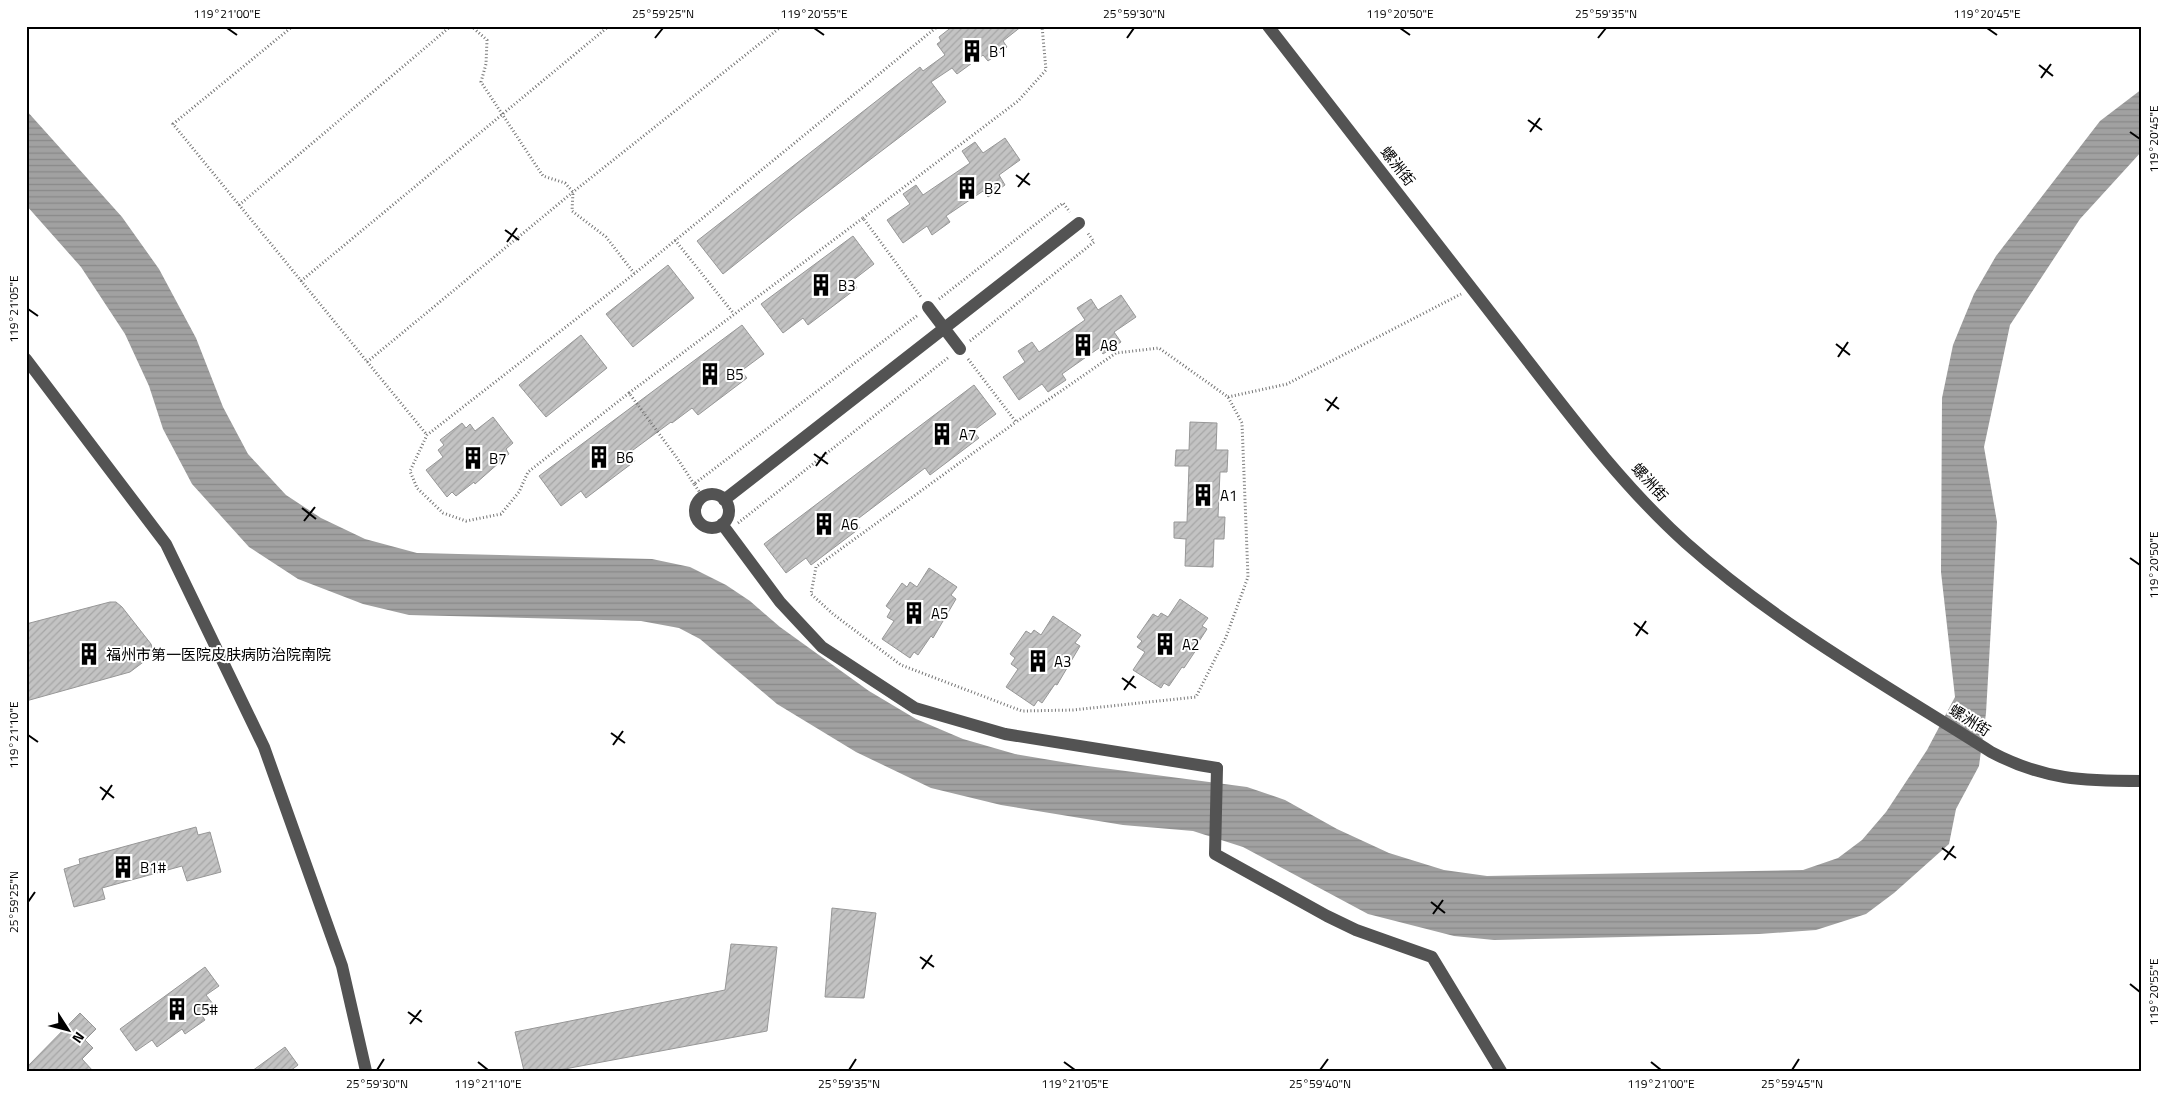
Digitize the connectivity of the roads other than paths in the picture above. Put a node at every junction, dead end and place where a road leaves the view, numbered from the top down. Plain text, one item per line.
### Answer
1 (1268, 26) edge
2 (1079, 223) road end
3 (928, 307) road end
4 (944, 329) junction
5 (960, 349) road end
6 (26, 359) edge
7 (724, 500) junction
8 (724, 528) junction
9 (2142, 781) edge
10 (366, 1071) edge
11 (1501, 1071) edge

1 - 9 street, 螺洲街
2 - 4 street
3 - 4 street
4 - 5 street
4 - 7 street
6 - 10 street
7 - 8 street
7 - 8 street
8 - 11 street, bridge

